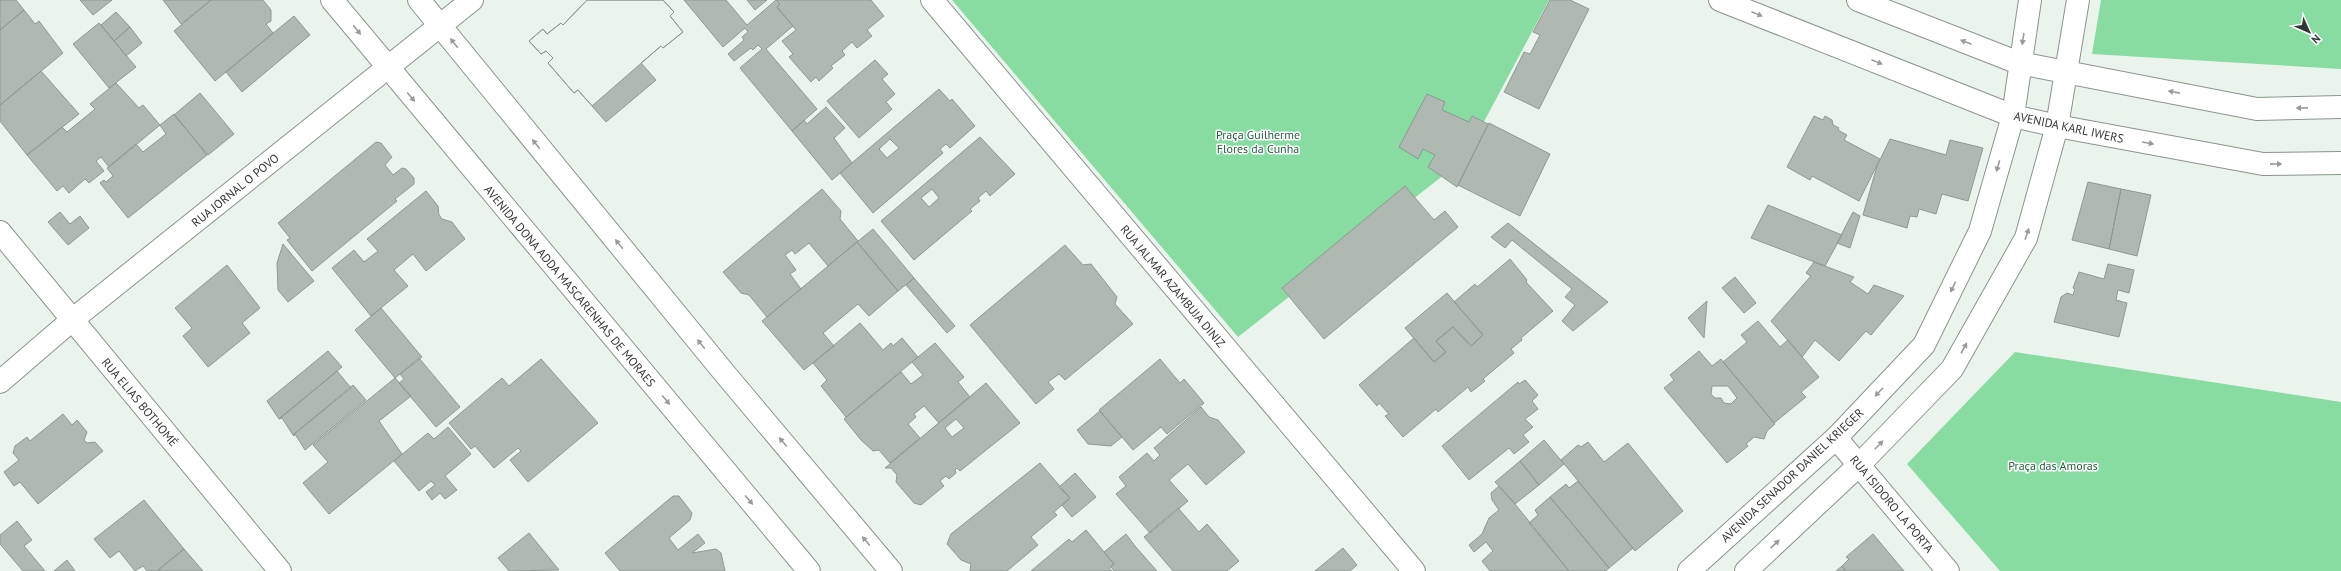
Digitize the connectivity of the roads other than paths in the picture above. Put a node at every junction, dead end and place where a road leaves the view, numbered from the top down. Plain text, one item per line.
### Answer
1 (332, 0) edge
2 (419, 0) edge
3 (472, 0) edge
4 (932, 0) edge
5 (1720, 0) edge
6 (1858, 0) edge
7 (2030, 0) edge
8 (2078, 0) edge
9 (440, 26) junction
10 (2019, 63) junction
11 (386, 67) junction
12 (2065, 71) junction
13 (2341, 107) edge
14 (2013, 116) junction
15 (2057, 126) junction
16 (2341, 163) edge
17 (0, 232) edge
18 (72, 320) junction
19 (0, 382) edge
20 (1836, 438) junction
21 (1859, 465) junction
22 (280, 571) edge
23 (809, 571) edge
24 (892, 571) edge
25 (1414, 571) edge
26 (1689, 571) edge
27 (1746, 571) edge
28 (1948, 571) edge

1 -> 11 street, AVENIDA DONA ADDA MASCARENHAS DE MORAES
2 - 9 street
3 - 9 street, RUA JORNAL O POVO
4 - 25 street, RUA JALMAR AZAMBUJA DINIZ
5 -> 14 street, AVENIDA KARL IWERS
10 -> 6 street
7 -> 10 street, AVENIDA SENADOR DANIEL KRIEGER
8 - 12 street
9 - 11 street, RUA JORNAL O POVO
24 -> 9 street
10 - 12 street
10 - 14 street, AVENIDA SENADOR DANIEL KRIEGER
11 - 18 street, RUA JORNAL O POVO
11 -> 23 street, AVENIDA DONA ADDA MASCARENHAS DE MORAES
13 -> 12 street
12 - 15 street
14 - 15 street, AVENIDA KARL IWERS
14 -> 20 street, AVENIDA SENADOR DANIEL KRIEGER
15 -> 16 street, AVENIDA KARL IWERS
21 -> 15 street
17 - 18 street, RUA ELIAS BOTHOMÉ
18 - 19 street, RUA JORNAL O POVO
18 - 22 street, RUA ELIAS BOTHOMÉ
20 - 21 street, RUA ISIDORO LA PORTA
20 - 26 street, AVENIDA SENADOR DANIEL KRIEGER
27 -> 21 street
21 - 28 street, RUA ISIDORO LA PORTA

